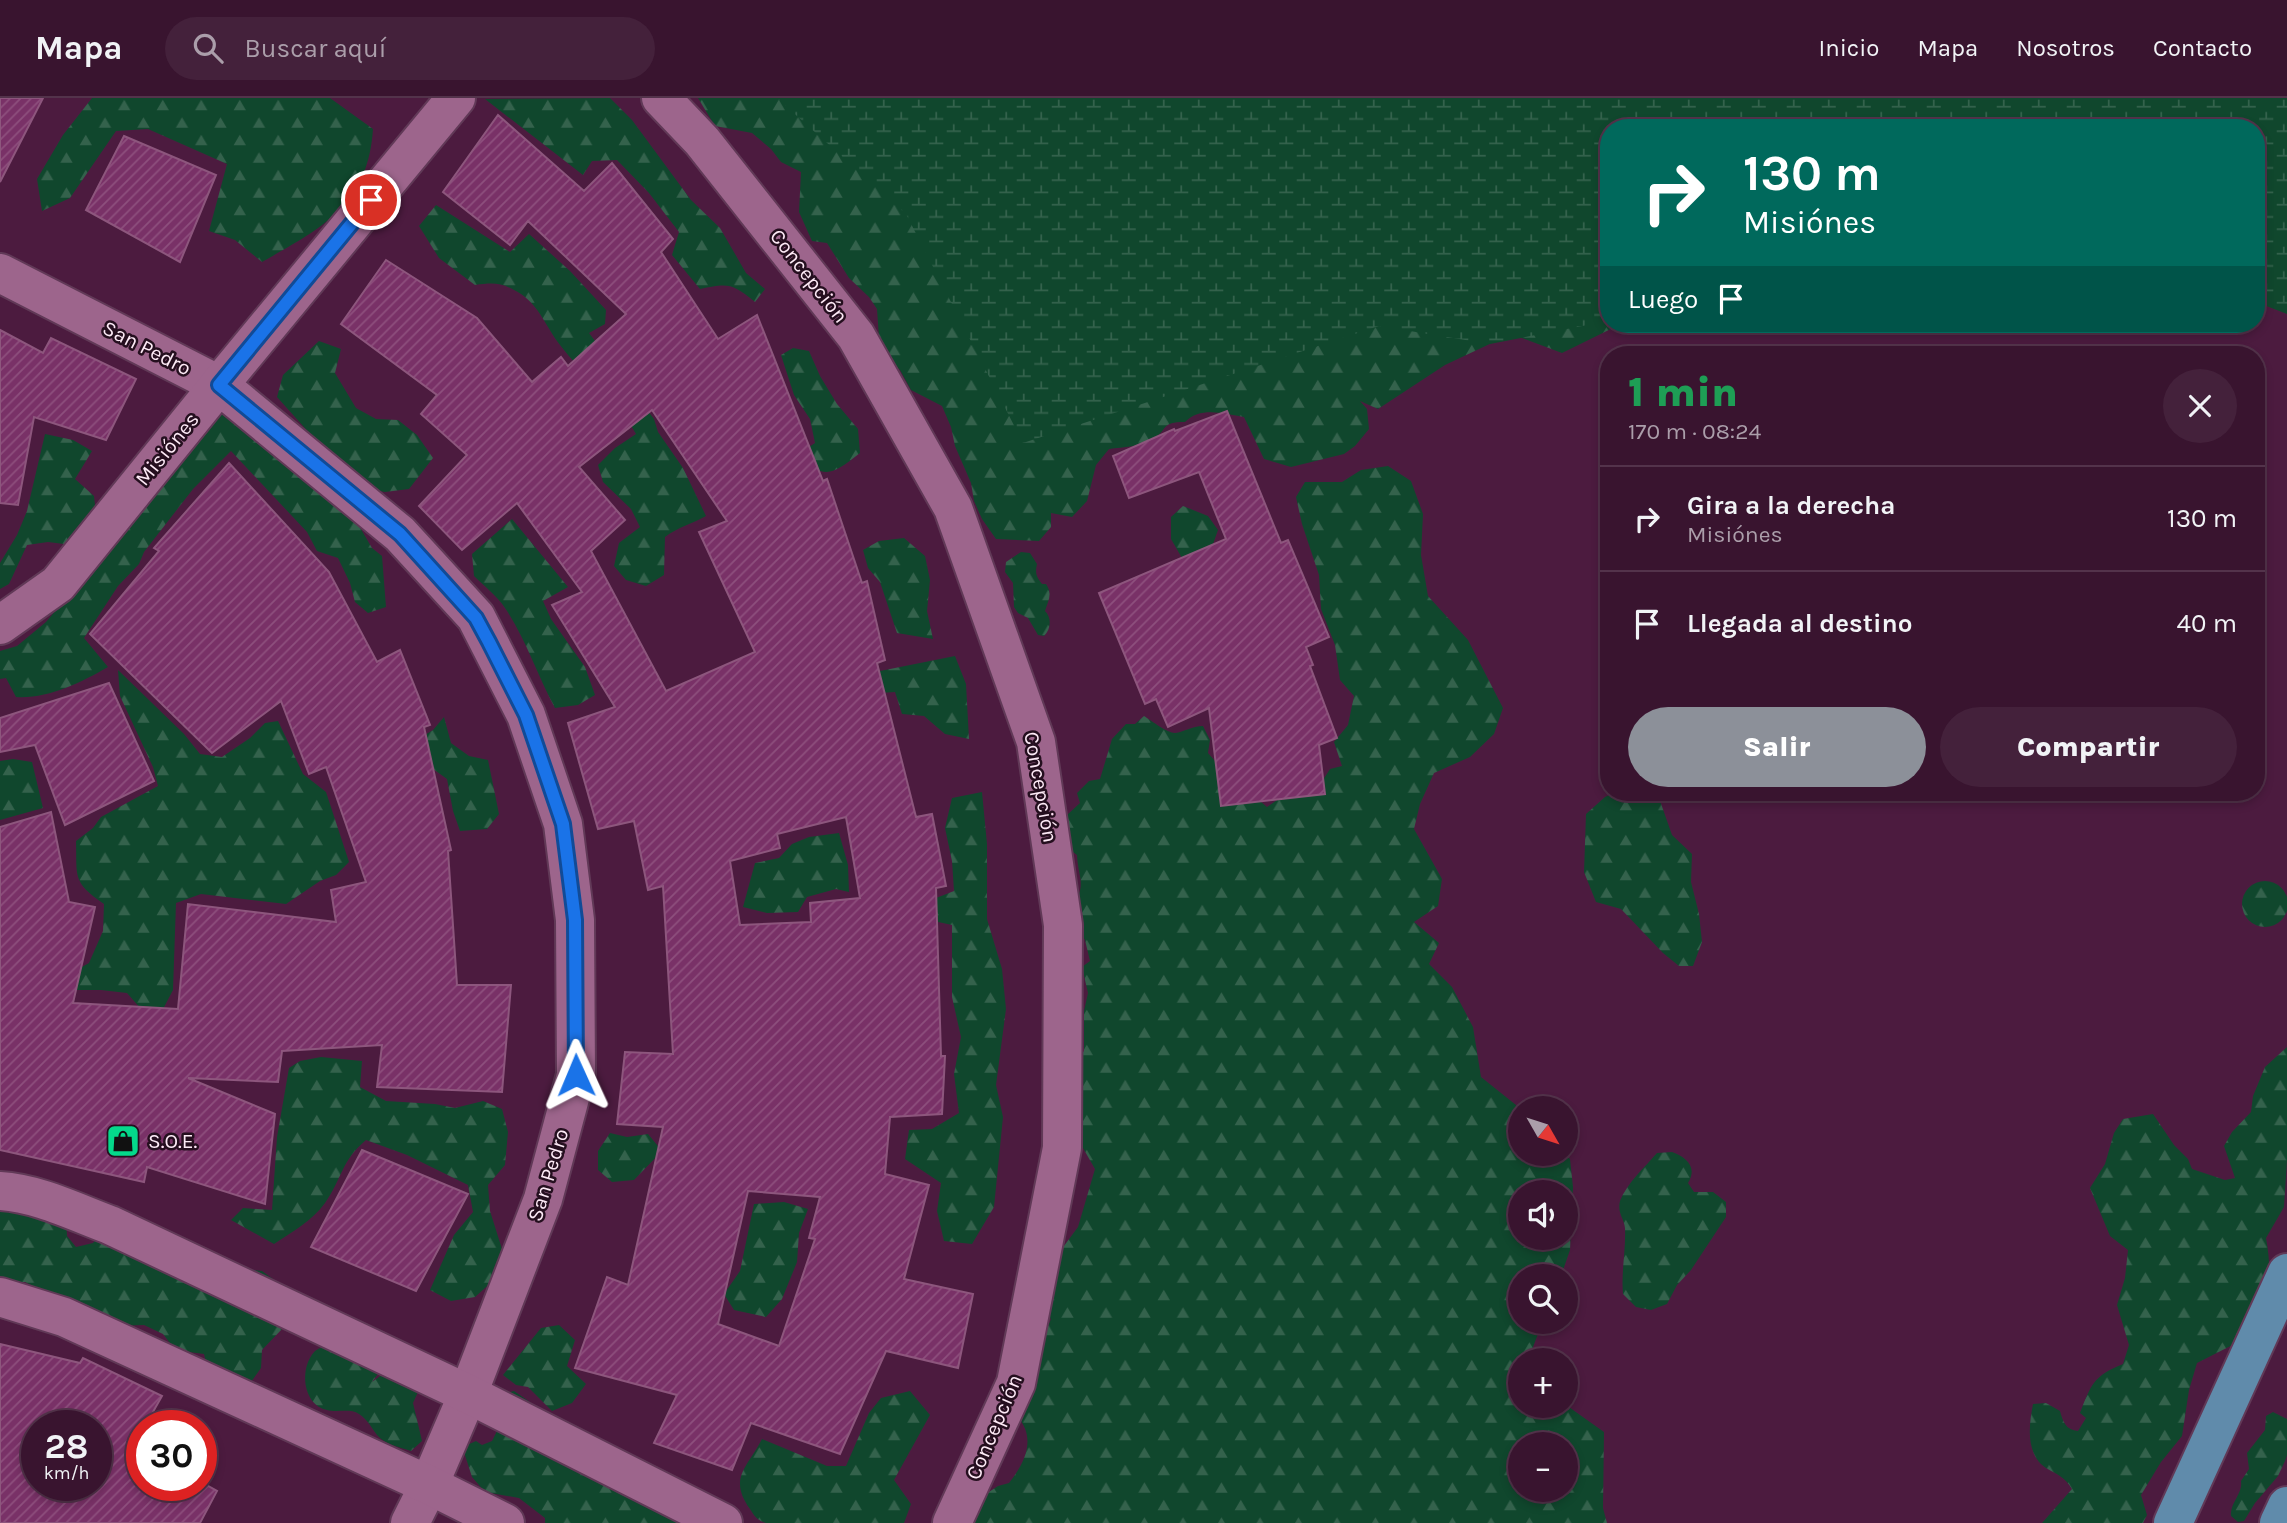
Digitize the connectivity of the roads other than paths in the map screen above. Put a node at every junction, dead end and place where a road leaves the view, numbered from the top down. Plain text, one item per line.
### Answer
1 (456, 98) edge
2 (661, 98) edge
3 (0, 273) edge
4 (219, 385) junction
5 (0, 625) edge
6 (0, 1191) edge
7 (2287, 1273) edge
8 (0, 1297) edge
9 (468, 1394) junction
10 (429, 1485) junction
11 (2287, 1506) edge
12 (410, 1523) edge
13 (505, 1523) edge
14 (723, 1523) edge
15 (952, 1523) edge
16 (2173, 1523) edge
17 (2279, 1523) edge

1 - 4 street, Misiónes
2 - 15 street, Concepción
3 - 4 street, San Pedro
4 - 5 street, Misiónes
4 - 9 street, San Pedro
6 - 9 street
7 - 16 main road
8 - 10 street
9 - 10 street, San Pedro
9 - 14 street
10 - 12 street, San Pedro
10 - 13 street
11 - 17 main road

